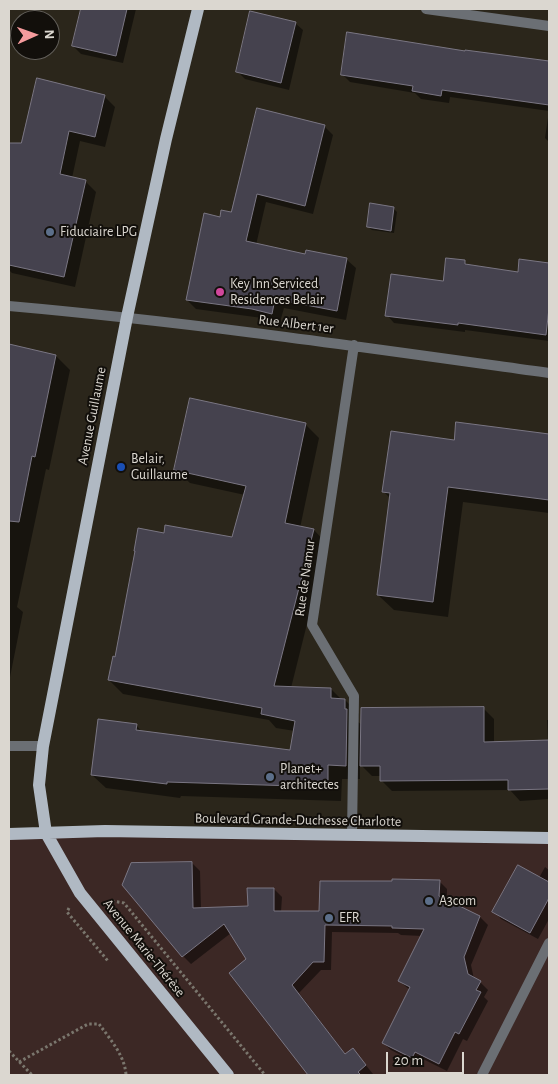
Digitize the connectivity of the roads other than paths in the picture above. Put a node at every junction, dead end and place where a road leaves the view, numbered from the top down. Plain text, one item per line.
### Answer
1 (198, 9) edge
2 (426, 9) edge
3 (549, 26) edge
4 (9, 306) edge
5 (127, 317) junction
6 (354, 345) junction
7 (549, 373) edge
8 (9, 746) edge
9 (43, 746) junction
10 (46, 833) junction
11 (9, 834) edge
12 (352, 836) junction
13 (549, 838) edge
14 (549, 943) edge
15 (228, 1075) edge
16 (482, 1075) edge

1 - 5 main road, Avenue Guillaume
2 - 3 street
4 - 5 street, Rue Albert 1er
5 - 6 street, Rue Albert 1er
5 - 9 main road, Avenue Guillaume
6 - 7 street, Rue Albert 1er
6 - 12 street, Rue de Namur
8 - 9 street
9 - 10 main road, Avenue Guillaume
10 - 11 main road, Boulevard Grande-Duchesse Charlotte
10 - 12 main road, Boulevard Grande-Duchesse Charlotte
10 - 15 main road, Avenue Marie-Thérèse
12 - 13 main road, Boulevard Grande-Duchesse Charlotte
14 - 16 street

